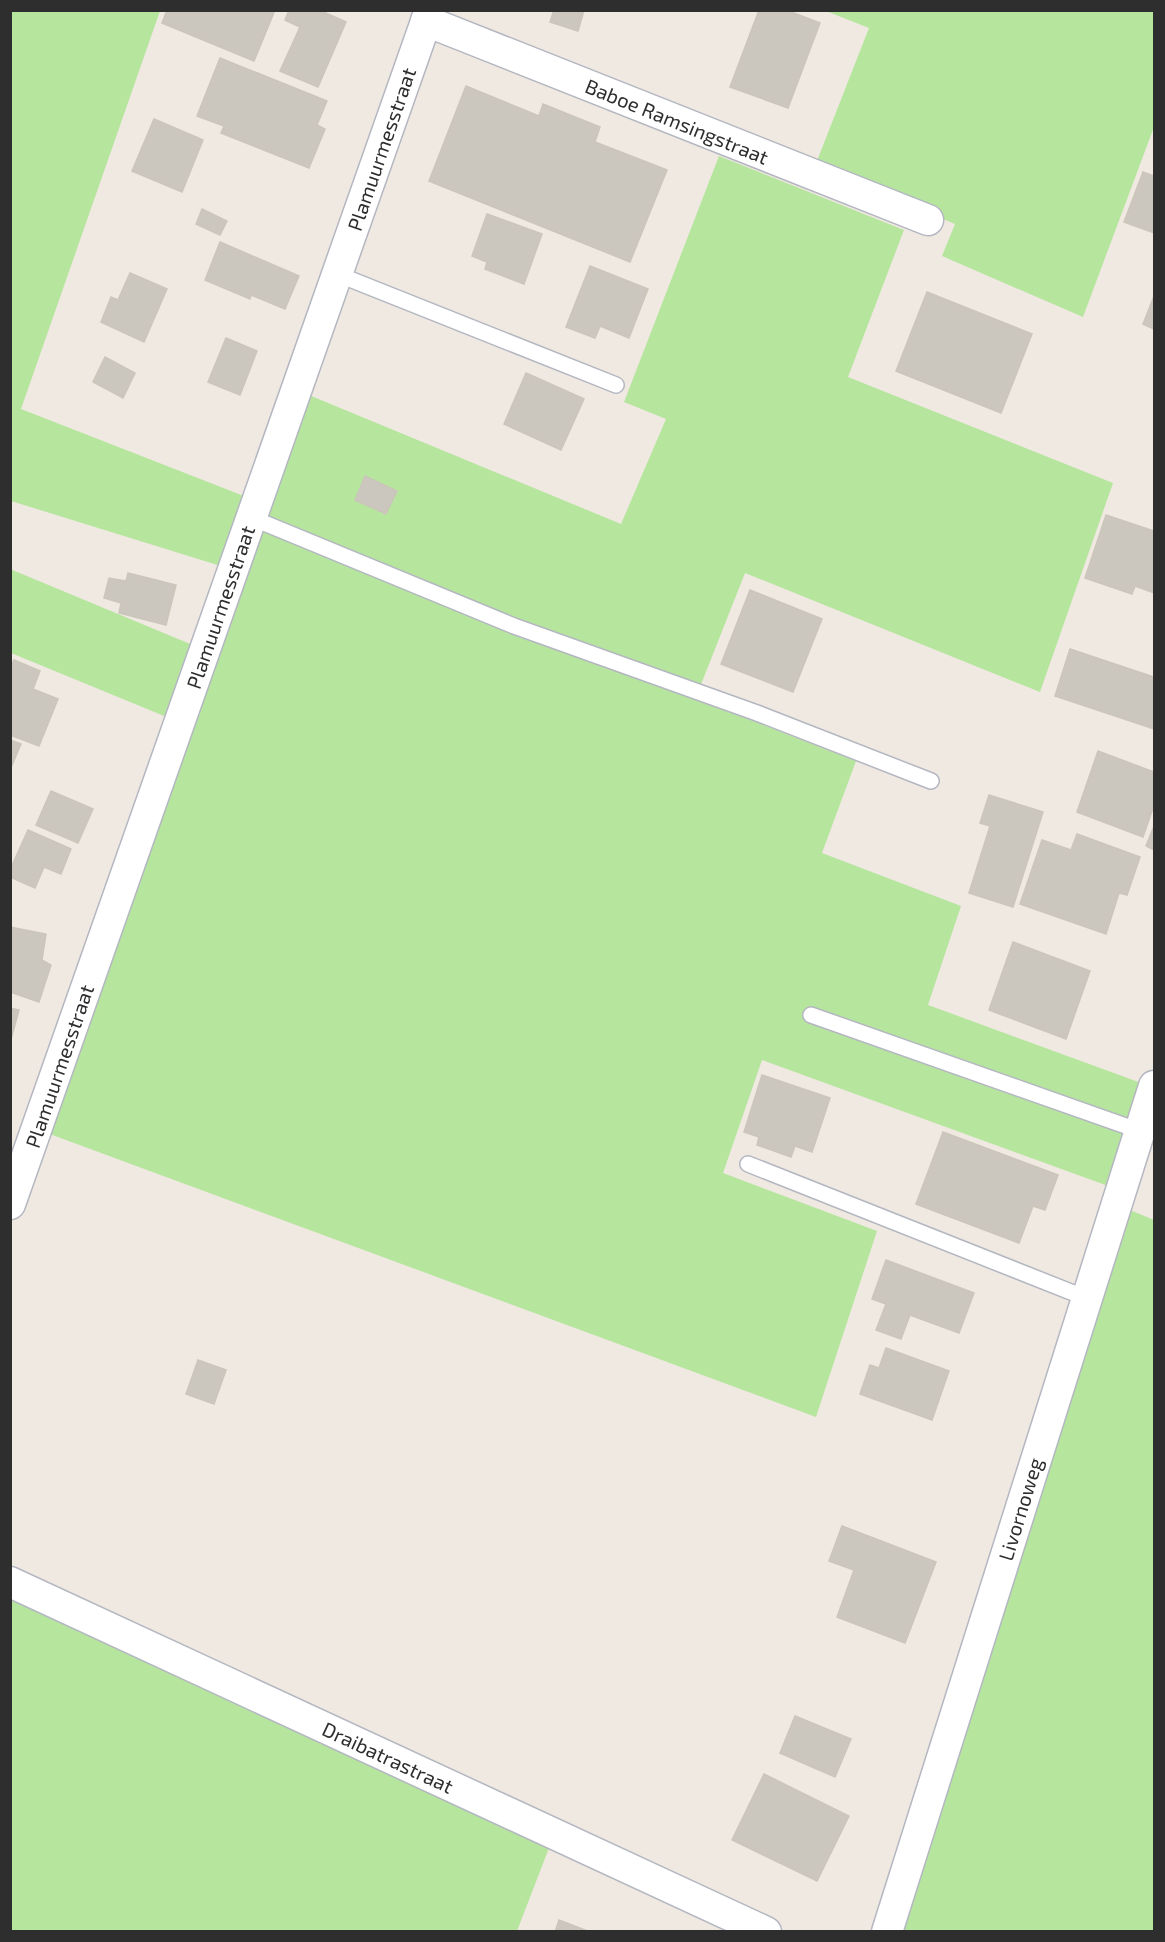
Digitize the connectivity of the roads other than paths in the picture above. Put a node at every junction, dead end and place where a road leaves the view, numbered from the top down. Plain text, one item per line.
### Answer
1 (428, 16) edge
2 (928, 220) dead end
3 (337, 274) junction
4 (616, 386) dead end
5 (252, 518) junction
6 (931, 781) dead end
7 (811, 1015) dead end
8 (1155, 1086) edge
9 (1140, 1131) junction
10 (748, 1164) dead end
11 (10, 1204) edge
12 (1086, 1298) junction
13 (10, 1582) edge
14 (766, 1932) edge
15 (887, 1932) edge

1 - 2 street, Baboe Ramsingstraat
1 - 3 street, Plamuurmesstraat
3 - 4 lane
3 - 5 street, Plamuurmesstraat
5 - 6 lane
5 - 11 street, Plamuurmesstraat
7 - 9 lane
8 - 9 street, Livornoweg
9 - 12 street, Livornoweg
10 - 12 lane
12 - 15 street, Livornoweg
13 - 14 street, Draibatrastraat

